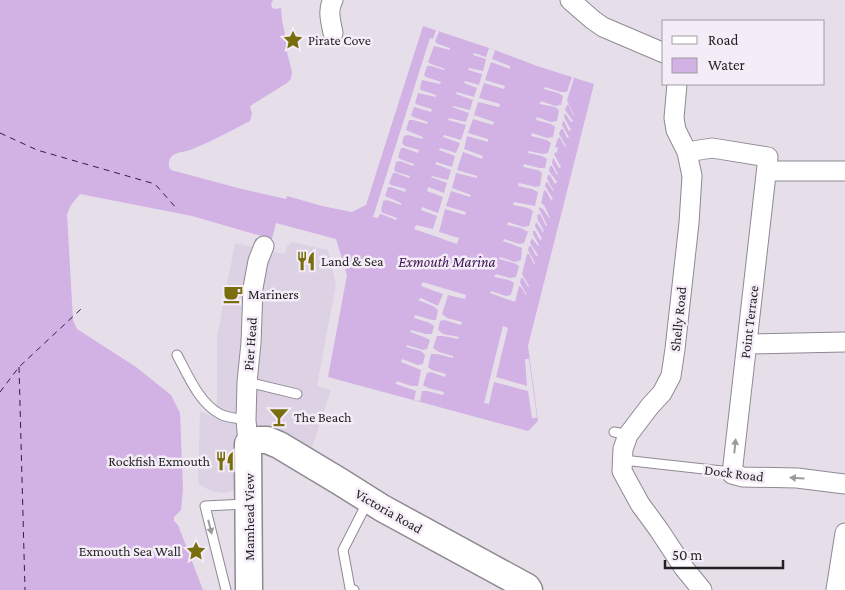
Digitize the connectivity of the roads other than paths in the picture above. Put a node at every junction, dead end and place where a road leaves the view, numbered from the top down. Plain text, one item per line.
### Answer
1 (333, 0) edge
2 (570, 0) edge
3 (333, 33) dead end
4 (662, 52) edge
5 (677, 85) edge
6 (687, 152) junction
7 (767, 171) junction
8 (845, 171) edge
9 (264, 246) dead end
10 (845, 342) edge
11 (747, 344) junction
12 (177, 355) dead end
13 (247, 382) junction
14 (296, 394) dead end
15 (247, 432) junction
16 (619, 467) junction
17 (732, 474) junction
18 (845, 484) edge
19 (369, 500) junction
20 (249, 504) junction
21 (845, 533) edge
22 (226, 590) edge
23 (249, 590) edge
24 (354, 590) edge
25 (529, 590) edge
26 (702, 590) edge
27 (836, 590) edge

1 - 3 street
2 - 4 street
5 - 6 street, Shelly Road
6 - 7 street
6 - 16 street, Shelly Road
7 - 8 street
7 - 11 street, Point Terrace
9 - 13 street, Pier Head
10 - 11 street
17 -> 11 street, Point Terrace
12 - 15 lane
13 - 14 lane
13 - 15 street, Pier Head
15 - 19 street, Victoria Road
15 - 20 street, Mamhead View
16 - 17 lane, Dock Road
16 - 26 street
18 -> 17 street, Dock Road
19 - 24 lane
19 - 25 street, Victoria Road
20 -> 22 lane
20 - 23 street, Mamhead View
21 - 27 street

